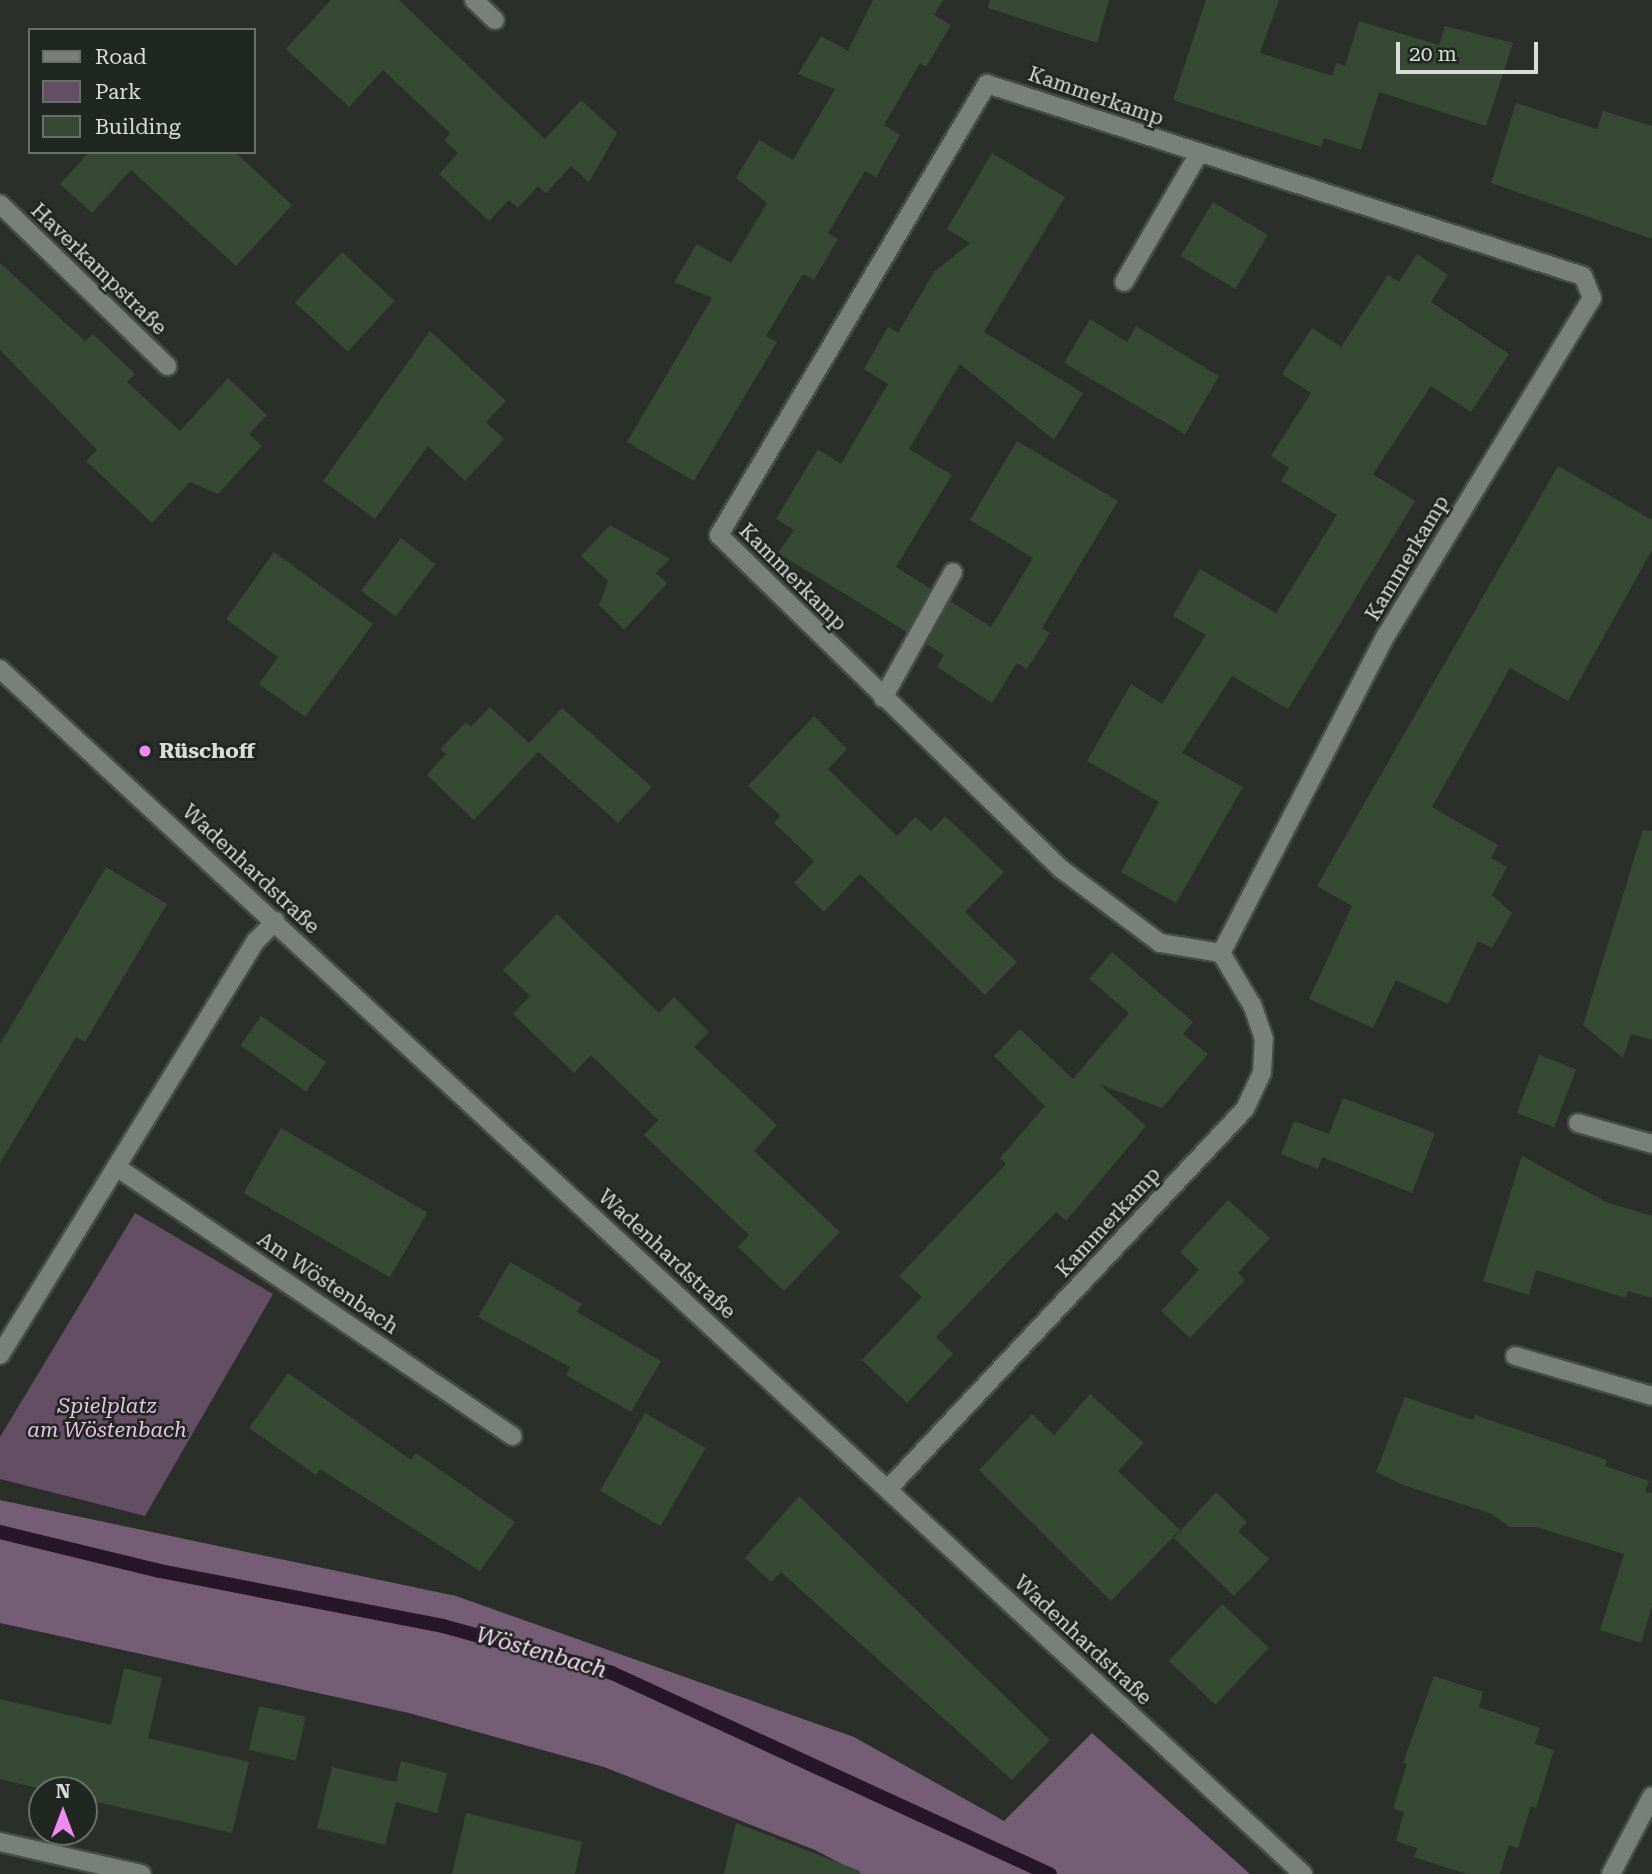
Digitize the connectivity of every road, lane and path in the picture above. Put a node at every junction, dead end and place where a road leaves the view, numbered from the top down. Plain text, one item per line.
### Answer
1 (474, 0) edge
2 (495, 20) dead end
3 (1198, 155) junction
4 (0, 204) edge
5 (1124, 282) dead end
6 (167, 366) dead end
7 (953, 572) dead end
8 (0, 669) edge
9 (883, 698) junction
10 (275, 921) junction
11 (1222, 953) junction
12 (1578, 1123) dead end
13 (1652, 1144) edge
14 (118, 1168) junction
15 (0, 1355) edge
16 (1516, 1356) dead end
17 (1652, 1396) edge
18 (513, 1436) dead end
19 (887, 1489) junction
20 (1652, 1796) edge
21 (0, 1842) edge
22 (141, 1874) edge
23 (1303, 1874) edge
24 (1611, 1874) edge

1 - 2 street
3 - 5 street
3 - 9 street, Kammerkamp
3 - 11 street, Kammerkamp
4 - 6 street, Haverkampstraße
7 - 9 street
8 - 10 street, Wadenhardstraße
9 - 11 street, Kammerkamp
10 - 14 street
10 - 19 street, Wadenhardstraße
11 - 19 street, Kammerkamp
12 - 13 street
14 - 15 street
14 - 18 street, Am Wöstenbach
16 - 17 street
19 - 23 street, Wadenhardstraße
20 - 24 street
21 - 22 street

